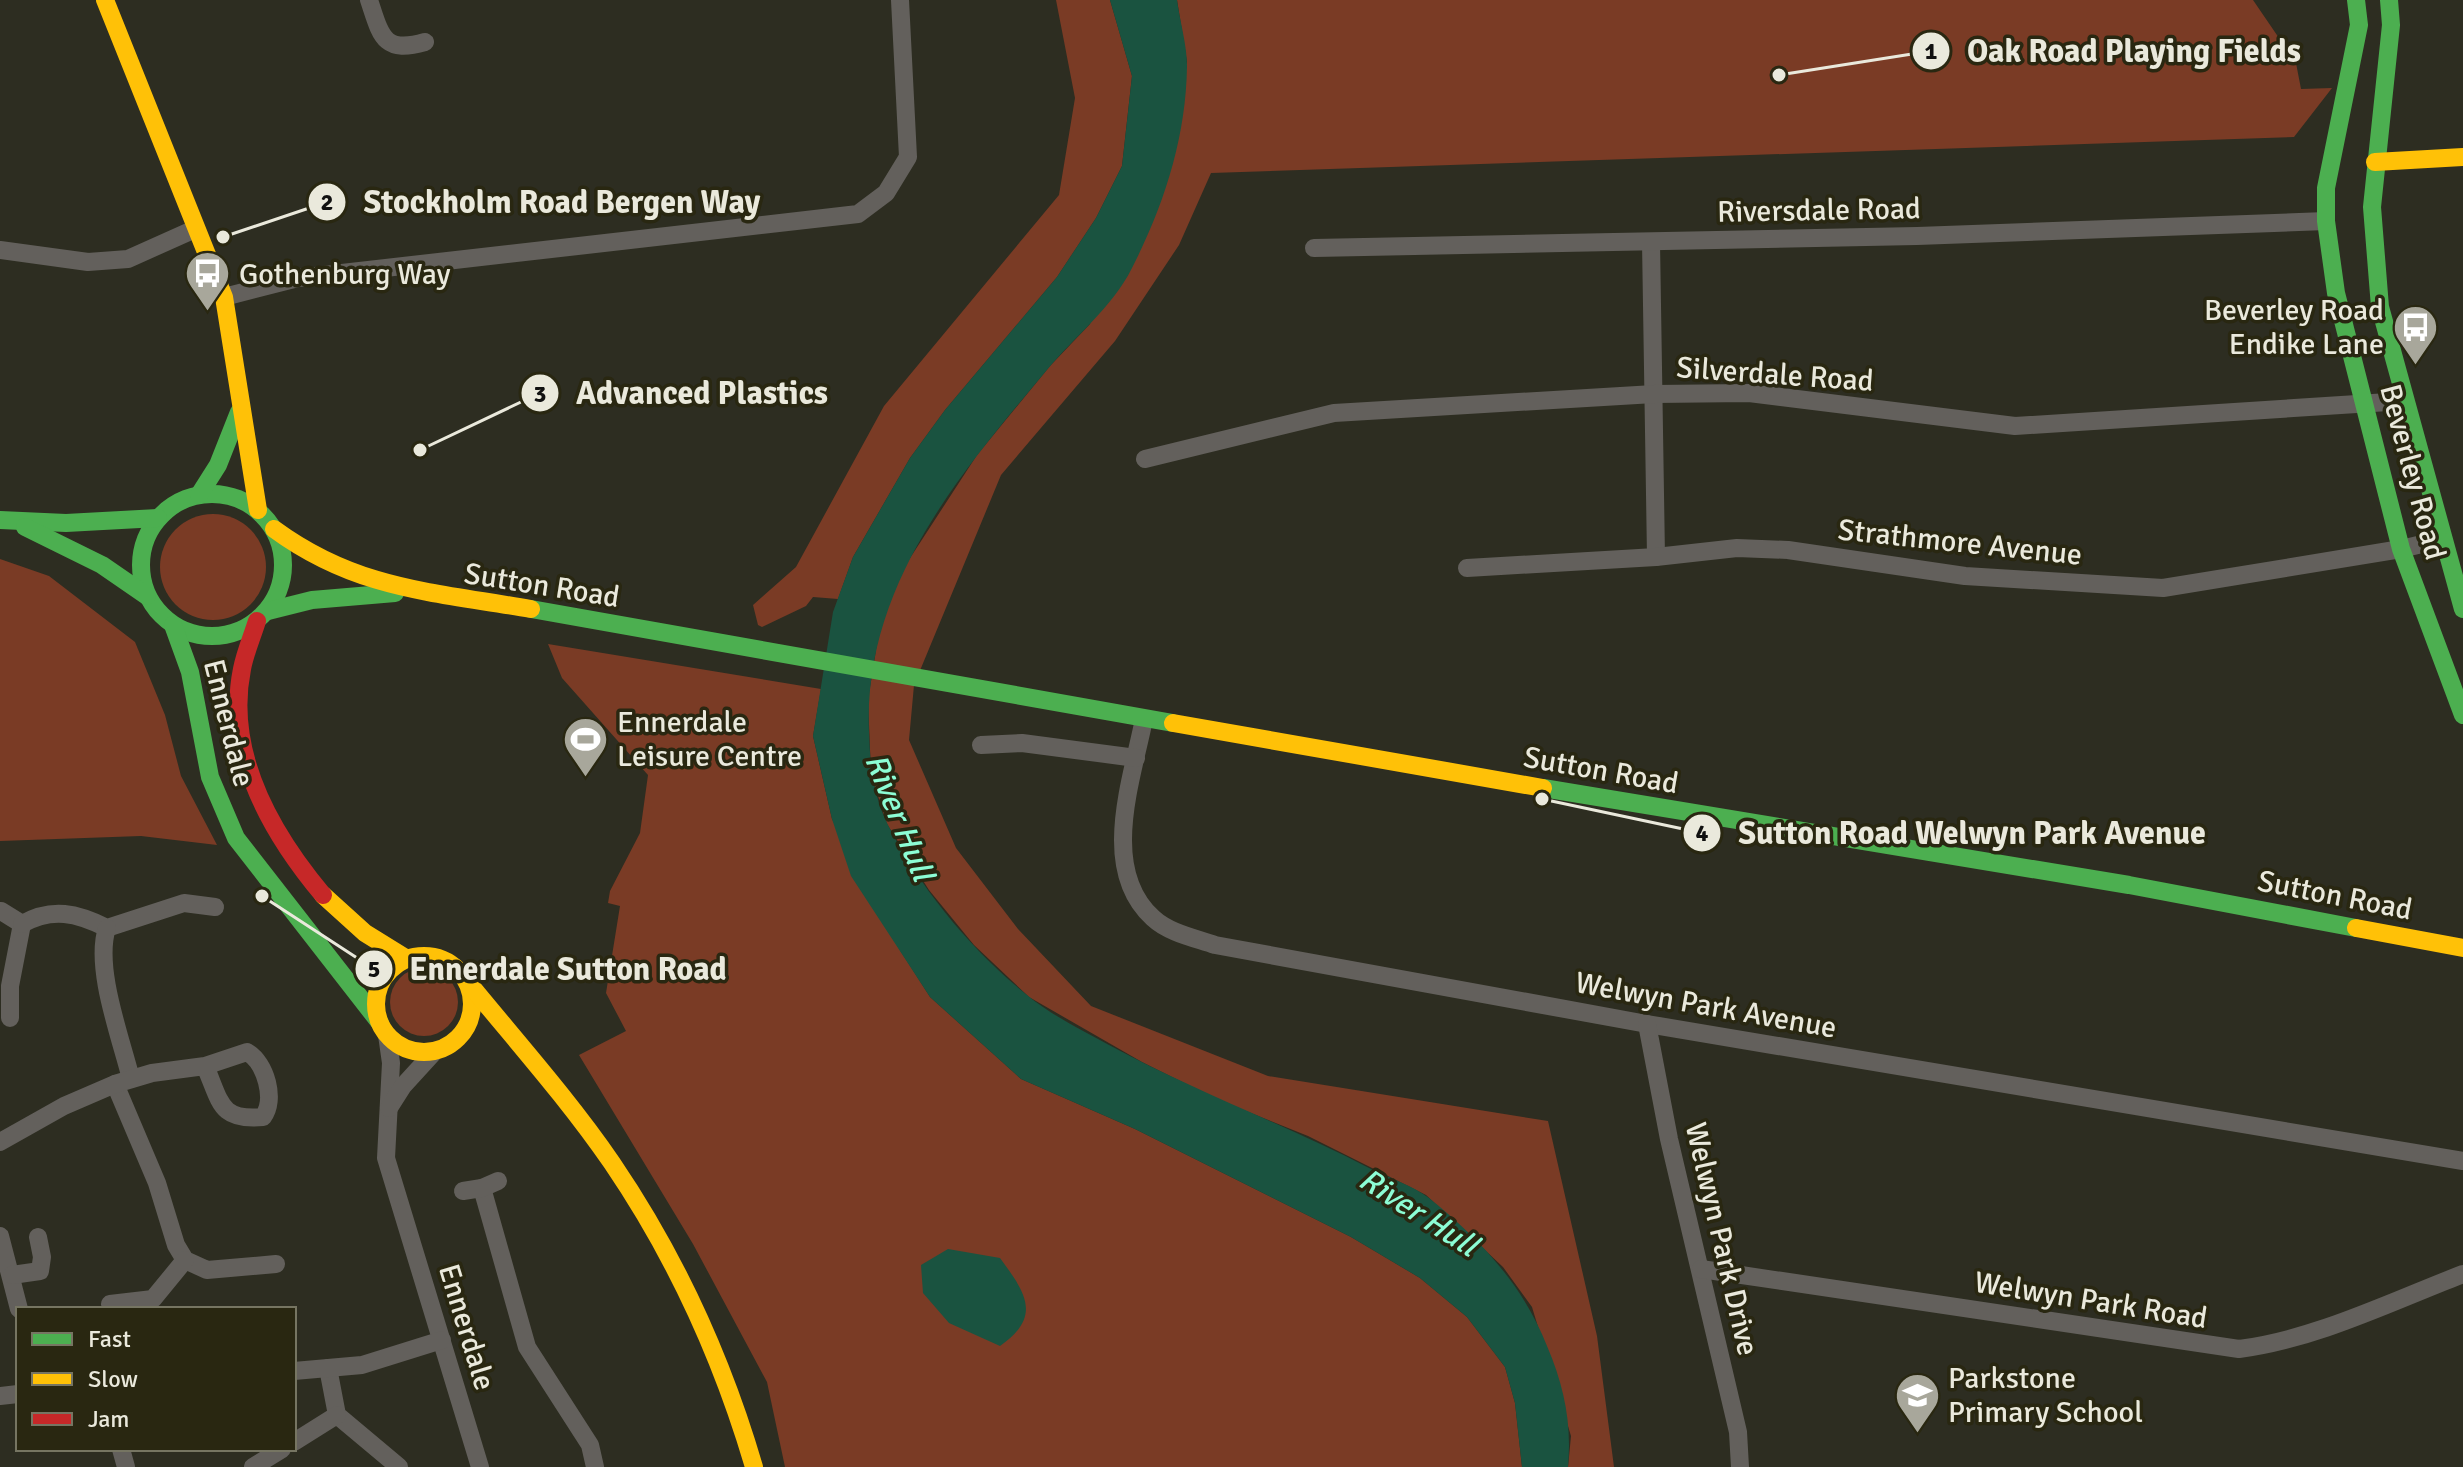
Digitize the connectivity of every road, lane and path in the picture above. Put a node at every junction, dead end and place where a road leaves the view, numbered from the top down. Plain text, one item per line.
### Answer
1 (105, 0) edge
2 (369, 0) edge
3 (900, 0) edge
4 (2356, 0) edge
5 (2389, 0) edge
6 (425, 42) dead end
7 (2463, 157) edge
8 (2375, 162) junction
9 (2326, 221) junction
10 (195, 229) junction
11 (1651, 242) junction
12 (1314, 248) dead end
13 (0, 250) edge
14 (2354, 262) junction
15 (224, 297) junction
16 (1654, 394) junction
17 (2404, 401) junction
18 (241, 405) junction
19 (2367, 405) junction
20 (1145, 459) dead end
21 (199, 495) junction
22 (258, 510) junction
23 (158, 518) junction
24 (7, 521) edge
25 (274, 529) junction
26 (2443, 539) junction
27 (2401, 549) junction
28 (1656, 557) junction
29 (1467, 568) dead end
30 (402, 592) junction
31 (147, 596) junction
32 (2463, 609) edge
33 (262, 616) junction
34 (173, 625) junction
35 (2463, 715) edge
36 (1144, 719) junction
37 (981, 745) dead end
38 (1136, 758) junction
39 (215, 907) dead end
40 (1, 911) edge
41 (22, 924) junction
42 (107, 928) junction
43 (2463, 948) edge
44 (407, 959) junction
45 (467, 981) junction
46 (10, 1018) dead end
47 (1647, 1024) junction
48 (383, 1029) junction
49 (474, 1042) dead end
50 (444, 1047) junction
51 (503, 1049) dead end
52 (532, 1063) junction
53 (205, 1066) dead end
54 (123, 1082) junction
55 (388, 1110) junction
56 (0, 1142) edge
57 (2463, 1161) edge
58 (463, 1191) dead end
59 (0, 1236) edge
60 (38, 1237) dead end
61 (185, 1260) junction
62 (276, 1264) dead end
63 (1701, 1269) junction
64 (2463, 1274) edge
65 (12, 1275) junction
66 (110, 1304) dead end
67 (19, 1307) edge
68 (442, 1340) junction
69 (328, 1368) junction
70 (296, 1371) edge
71 (337, 1415) junction
72 (296, 1441) edge
73 (279, 1451) edge
74 (253, 1467) edge
75 (399, 1467) edge
76 (480, 1467) edge
77 (595, 1467) edge
78 (754, 1467) edge
79 (1740, 1467) edge

1 - 10 main road
2 - 6 street
3 - 15 street
4 - 9 main road, Beverley Road
5 - 8 main road, Beverley Road
7 - 8 main road
8 - 14 main road, Beverley Road
9 - 11 street, Riversdale Road
9 - 14 main road, Beverley Road
10 - 13 street
10 - 15 main road
11 - 12 street, Riversdale Road
11 - 16 street
14 - 17 main road, Beverley Road
14 - 19 main road, Beverley Road
15 - 18 main road
16 - 19 street, Silverdale Road
16 - 20 street, Silverdale Road
16 - 28 street
17 - 19 street, Silverdale Road
17 - 26 main road, Beverley Road
18 - 21 main road
18 - 22 main road
19 - 27 main road, Beverley Road
21 - 22 main road
21 - 23 main road
22 - 25 main road
23 - 24 main road
23 - 31 main road
24 - 31 main road
25 - 30 main road, Sutton Road
25 - 33 main road
26 - 27 street, Strathmore Avenue
26 - 32 main road, Beverley Road
27 - 28 street, Strathmore Avenue
27 - 35 main road, Beverley Road
28 - 29 street, Strathmore Avenue
30 - 33 main road
30 - 36 main road, Sutton Road
31 - 34 main road
33 - 34 main road
33 - 44 main road, Ennerdale
34 - 48 main road, Ennerdale
36 - 38 street, Welwyn Park Avenue
36 - 43 main road, Sutton Road
37 - 38 street
38 - 47 street, Welwyn Park Avenue
39 - 42 street
40 - 41 street
41 - 42 street
41 - 46 street
42 - 54 street
44 - 45 main road
44 - 48 main road
45 - 50 main road
45 - 52 main road
47 - 57 street, Welwyn Park Avenue
47 - 63 street, Welwyn Park Drive
48 - 50 main road
48 - 55 street, Ennerdale
49 - 50 main road
50 - 55 street
51 - 52 main road
52 - 78 main road
53 - 54 street
54 - 56 street
54 - 61 street
55 - 68 street, Ennerdale
58 - 77 street
59 - 65 street
60 - 65 street
61 - 62 street
61 - 66 street
63 - 64 street, Welwyn Park Road
63 - 79 street, Welwyn Park Drive
65 - 67 street
68 - 69 street
68 - 76 street, Ennerdale
69 - 70 street
69 - 71 street
71 - 72 street
71 - 75 street
73 - 74 street

